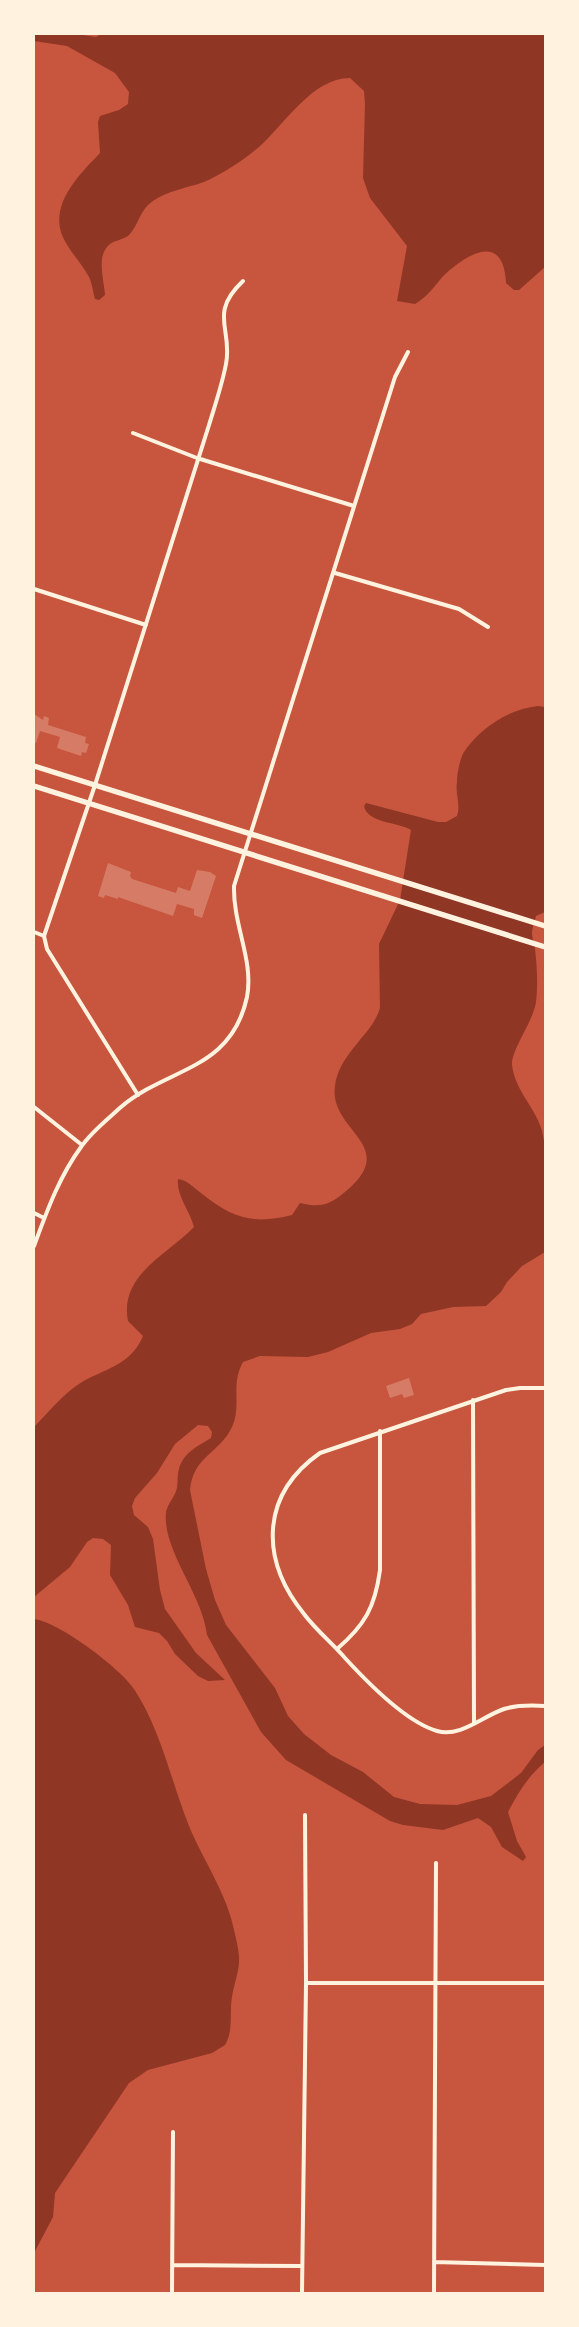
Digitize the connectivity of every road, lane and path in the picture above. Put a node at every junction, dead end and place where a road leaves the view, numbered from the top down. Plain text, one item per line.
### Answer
1 (243, 281) dead end
2 (408, 352) dead end
3 (133, 434) dead end
4 (197, 458) junction
5 (354, 506) junction
6 (335, 573) junction
7 (34, 589) edge
8 (146, 625) junction
9 (488, 627) dead end
10 (34, 766) edge
11 (95, 785) junction
12 (34, 786) edge
13 (89, 803) junction
14 (249, 834) junction
15 (244, 853) junction
16 (545, 926) edge
17 (34, 932) edge
18 (44, 936) junction
19 (545, 947) edge
20 (138, 1095) junction
21 (34, 1107) edge
22 (82, 1145) junction
23 (34, 1213) edge
24 (44, 1218) junction
25 (34, 1246) edge
26 (545, 1388) edge
27 (473, 1400) junction
28 (380, 1431) junction
29 (337, 1649) junction
30 (545, 1706) edge
31 (474, 1723) junction
32 (304, 1815) dead end
33 (436, 1864) dead end
34 (435, 1982) junction
35 (545, 1983) edge
36 (306, 1984) junction
37 (173, 2132) dead end
38 (434, 2262) junction
39 (172, 2265) junction
40 (545, 2265) edge
41 (302, 2266) junction
42 (172, 2293) edge
43 (302, 2293) edge
44 (434, 2293) edge

1 - 4 street
2 - 5 street
3 - 4 street
4 - 5 street
4 - 8 street
5 - 6 street
6 - 9 street
6 - 14 street
7 - 8 street
8 - 11 street
10 - 11 main road
11 - 13 street
11 - 14 main road
12 - 13 main road
13 - 15 main road
13 - 18 street
14 - 15 street
14 - 16 main road
15 - 19 main road
15 - 20 street
17 - 18 street
18 - 20 street
20 - 22 street
21 - 22 street
22 - 24 street
23 - 24 street
24 - 25 street
26 - 27 street
27 - 28 street
27 - 31 street
28 - 29 street
28 - 29 street
29 - 31 street
30 - 31 street
32 - 36 street
33 - 34 street
34 - 35 street
34 - 36 street
34 - 38 street
36 - 41 street
37 - 39 street
38 - 40 street
38 - 44 street
39 - 41 street
39 - 42 street
41 - 43 street

